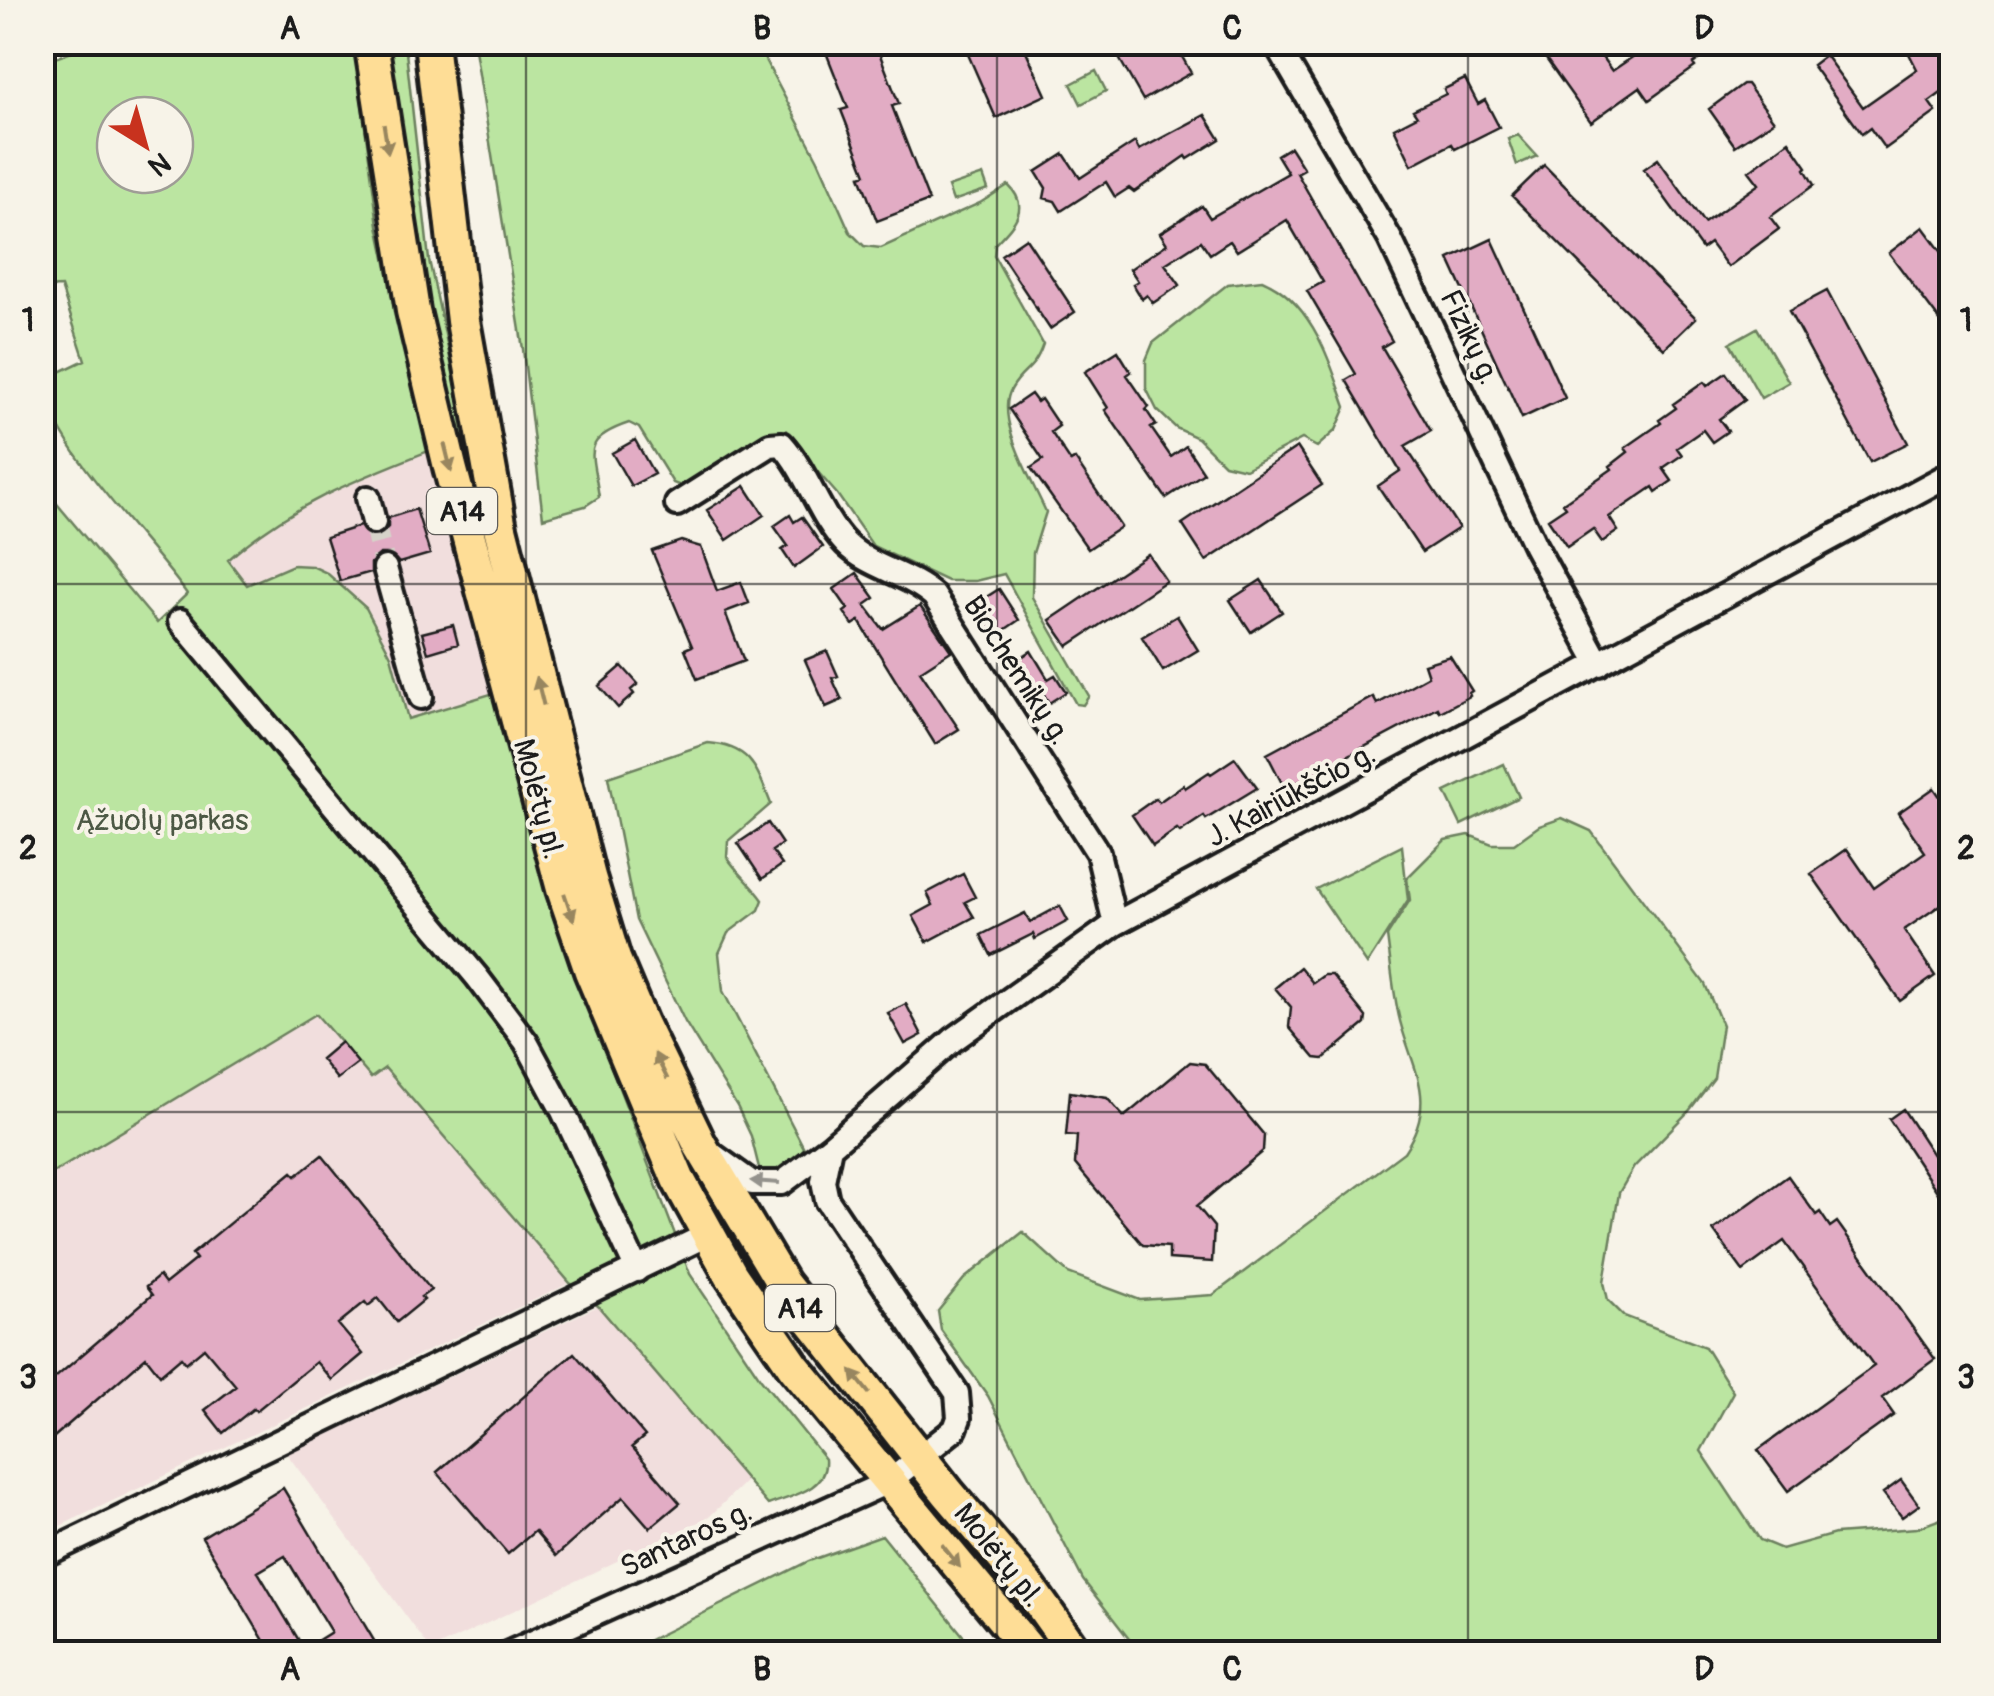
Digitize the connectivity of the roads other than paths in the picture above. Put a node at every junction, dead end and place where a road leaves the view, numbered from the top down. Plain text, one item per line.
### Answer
1 (372, 42) edge
2 (432, 42) edge
3 (1275, 42) edge
4 (1952, 472) edge
5 (368, 498) dead end
6 (677, 504) dead end
7 (374, 522) tunnel mouth
8 (386, 568) tunnel mouth
9 (180, 621) dead end
10 (1598, 664) junction
11 (421, 697) dead end
12 (1115, 924) junction
13 (700, 1145) junction
14 (830, 1147) junction
15 (707, 1235) junction
16 (636, 1270) junction
17 (921, 1457) junction
18 (890, 1480) junction
19 (42, 1556) edge
20 (507, 1654) edge
21 (1032, 1654) edge
22 (1076, 1654) edge

1 -> 15 highway, Molėtų pl. / A14
13 -> 2 highway, Molėtų pl. / A14
3 - 10 street, Fizikų g.
4 - 10 street, J. Kairiūkščio g.
5 - 7 street
6 - 12 street, Biochemikų g.
8 - 11 street
9 - 16 street
10 - 12 street, J. Kairiūkščio g.
12 - 14 street, J. Kairiūkščio g.
14 -> 13 street, J. Kairiūkščio g.
17 -> 13 highway, Molėtų pl. / A14
14 - 17 street
15 - 16 street
15 - 18 highway, Molėtų pl. / A14
16 - 19 street
17 - 18 street
17 - 22 highway, Molėtų pl. / A14
18 - 20 street, Santaros g.
18 -> 21 highway, Molėtų pl. / A14

